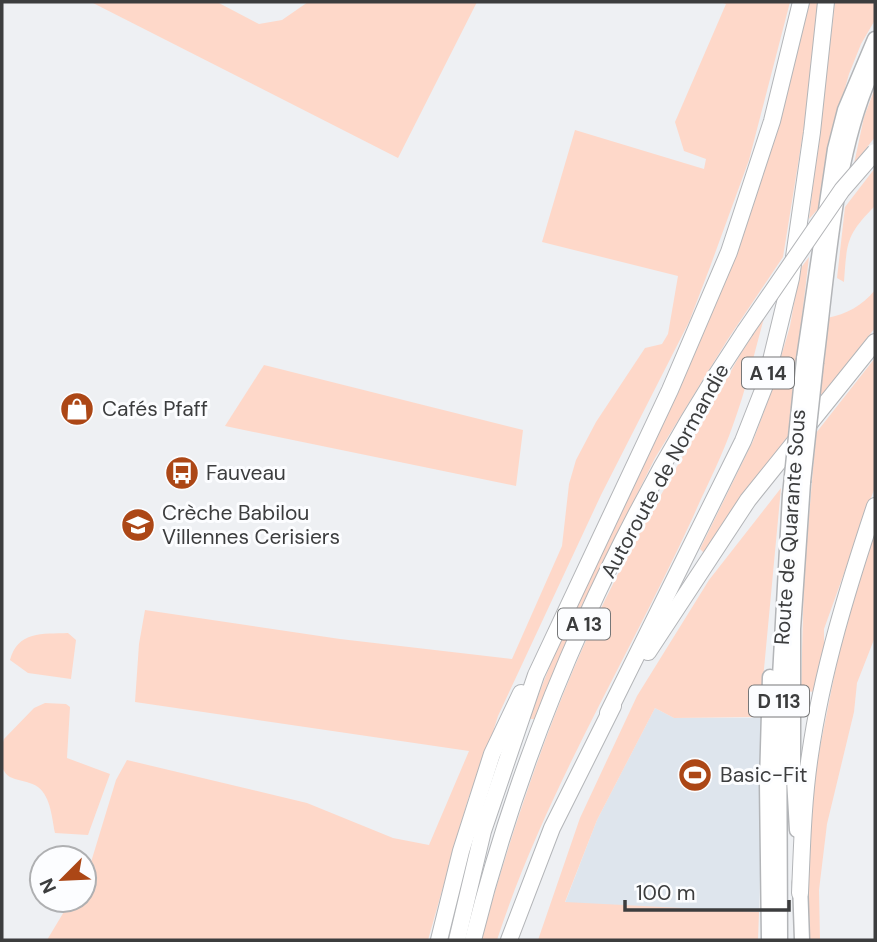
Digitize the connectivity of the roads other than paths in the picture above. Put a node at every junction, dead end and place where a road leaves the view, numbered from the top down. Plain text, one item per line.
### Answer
1 (801, 2) edge
2 (826, 2) edge
3 (875, 39) edge
4 (875, 65) edge
5 (875, 152) edge
6 (875, 342) edge
7 (810, 360) junction
8 (875, 506) edge
9 (788, 516) junction
10 (793, 629) junction
11 (536, 675) junction
12 (608, 713) junction
13 (800, 893) junction
14 (439, 940) edge
15 (457, 940) edge
16 (473, 940) edge
17 (509, 940) edge
18 (769, 940) edge
19 (780, 940) edge
20 (789, 940) edge
21 (802, 940) edge

1 - 11 highway
2 - 12 highway, A 14
3 - 7 main road, Route de Quarante Sous / D 113
4 - 7 main road, Route de Quarante Sous / D 113
5 - 16 highway, Autoroute de Normandie / A 13, bridge
6 - 12 highway
7 - 9 main road, Route de Quarante Sous / D 113, bridge
7 - 10 main road, Route de Quarante Sous / D 113, bridge
8 - 13 highway
9 - 18 main road
9 - 19 main road, Route de Quarante Sous / D 113
10 - 13 main road
10 - 20 main road, Route de Quarante Sous / D 113
11 - 14 highway
11 - 15 highway
12 - 17 highway
13 - 21 main road

